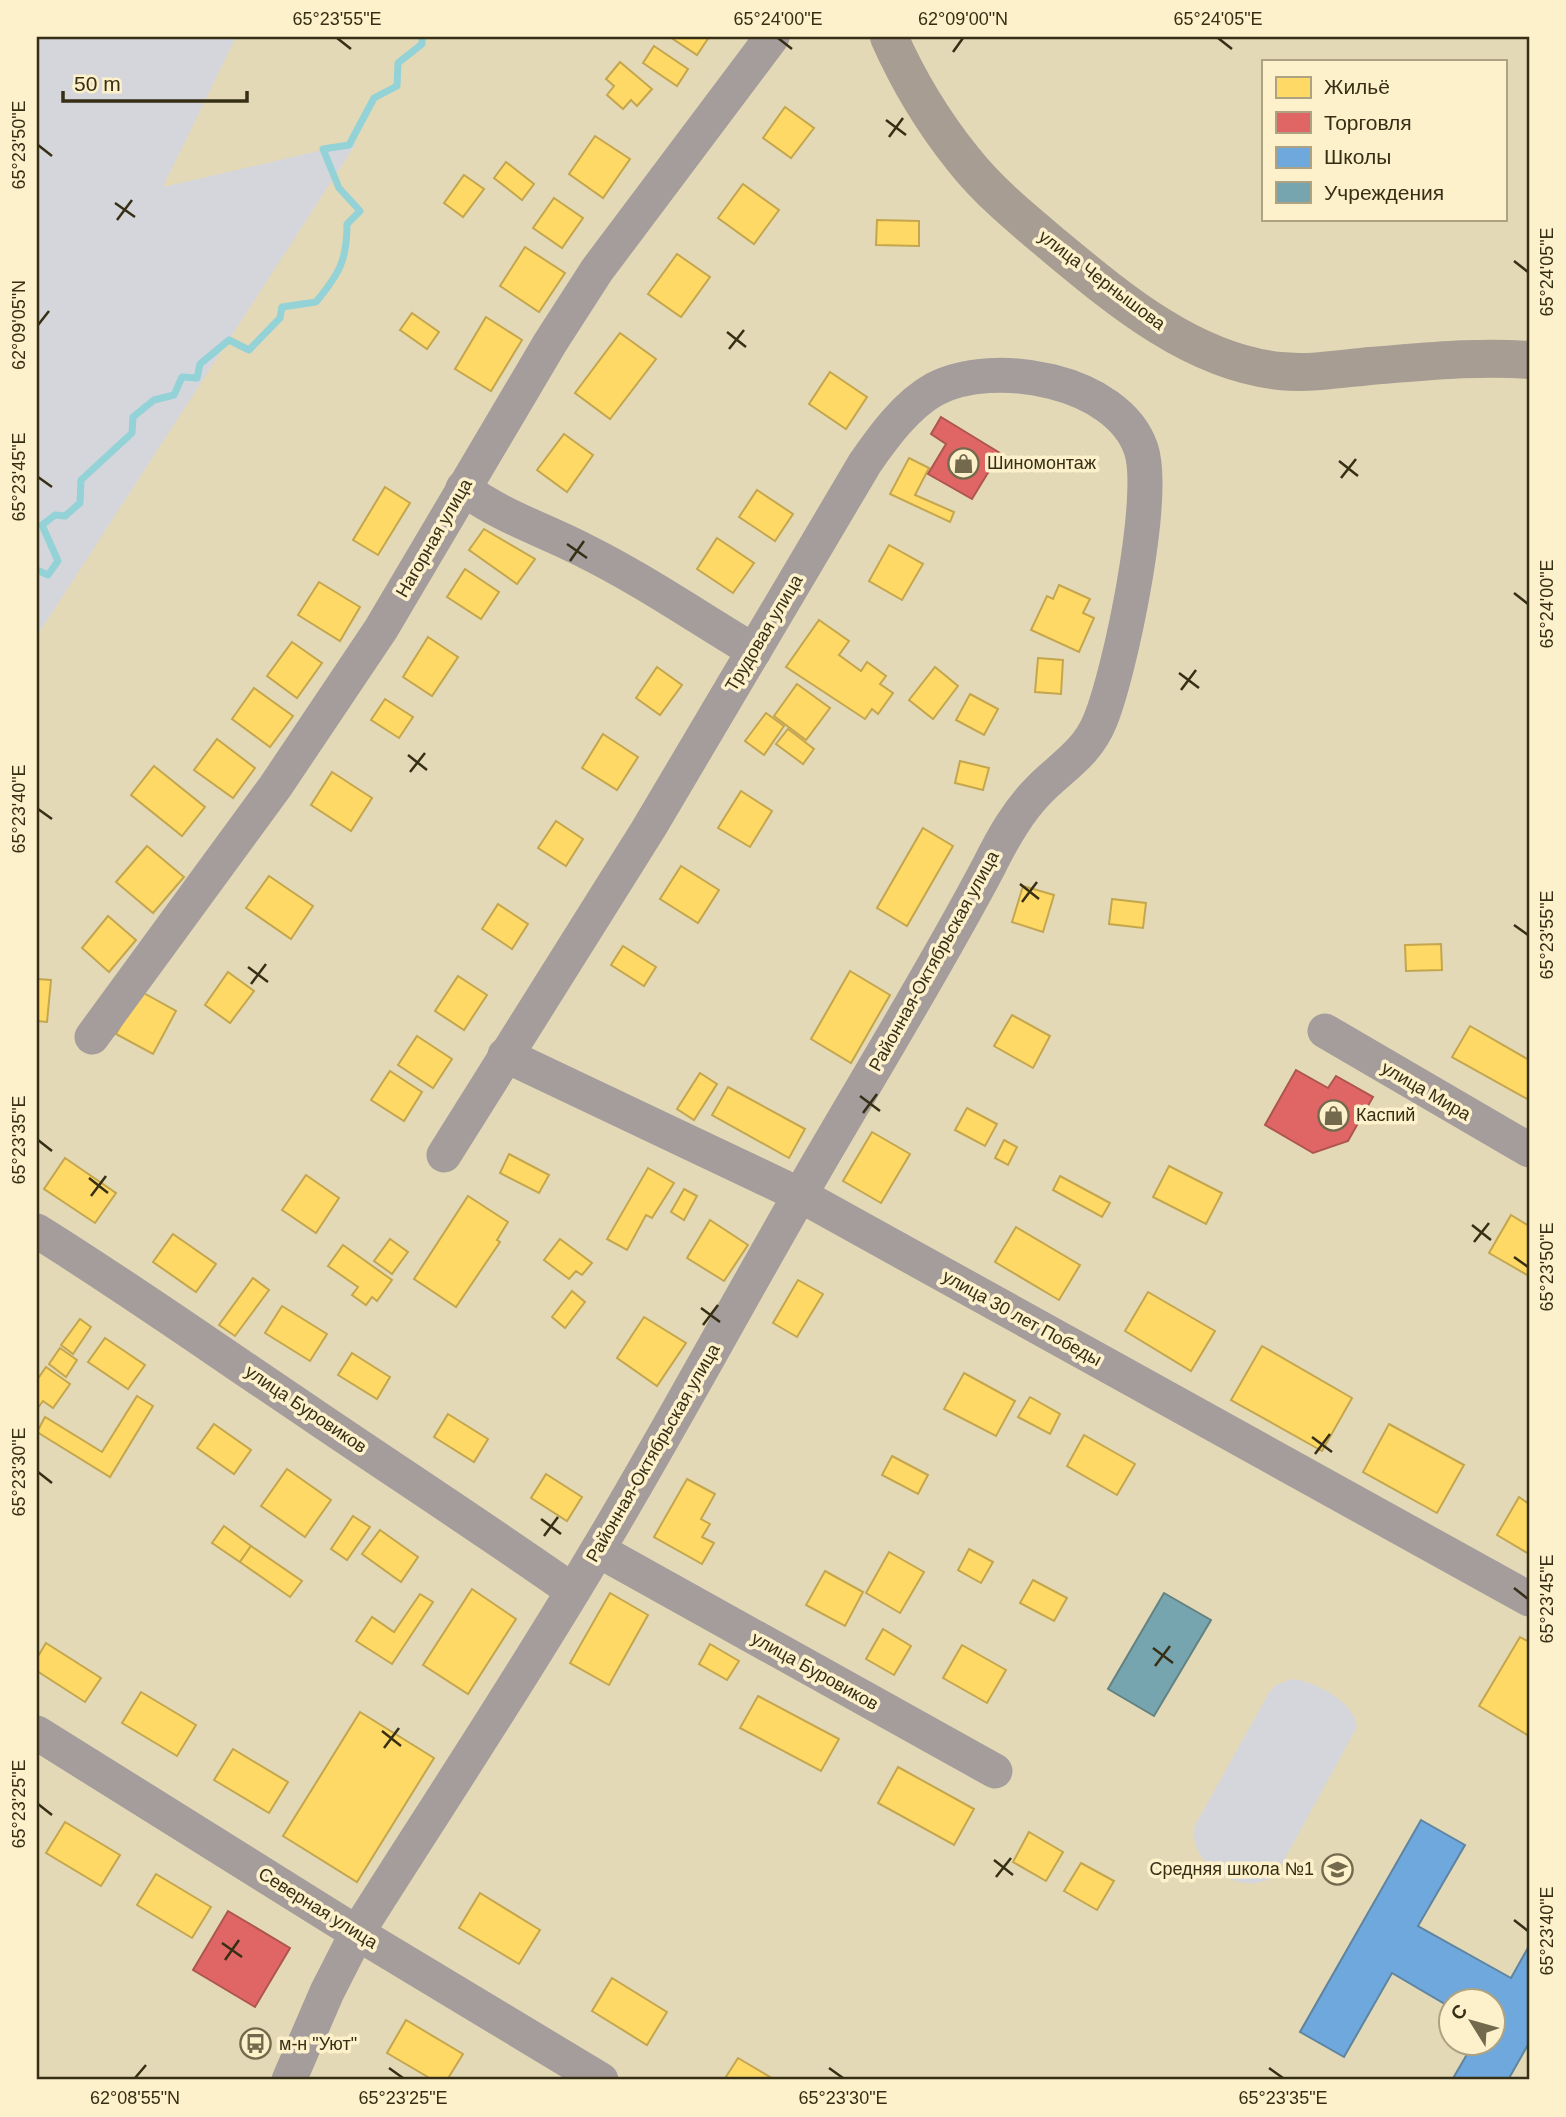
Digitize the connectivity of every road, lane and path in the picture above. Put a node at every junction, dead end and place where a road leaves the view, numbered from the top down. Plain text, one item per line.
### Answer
1 (772, 37) edge
2 (890, 37) edge
3 (1529, 360) edge
4 (463, 488) junction
5 (1142, 525) joint
6 (754, 651) junction
7 (1325, 1031) dead end
8 (92, 1037) dead end
9 (505, 1055) junction
10 (1529, 1150) edge
11 (444, 1155) dead end
12 (800, 1195) junction
13 (37, 1231) edge
14 (598, 1550) junction
15 (573, 1591) junction
16 (1529, 1598) edge
17 (37, 1732) edge
18 (995, 1771) dead end
19 (357, 1933) junction
20 (289, 2080) edge
21 (601, 2080) edge

1 - 4 street, Нагорная улица
2 - 3 main road, улица Чернышова
4 - 6 street
4 - 8 street, Нагорная улица
5 - 6 street, Трудовая улица
5 - 12 street, Районная-Октябрьская улица
6 - 9 street, Трудовая улица
7 - 10 street, улица Мира
9 - 11 street, Трудовая улица
9 - 12 street, улица 30 лет Победы
12 - 14 street, Районная-Октябрьская улица
12 - 16 street, улица 30 лет Победы
13 - 15 street, улица Буровиков
14 - 15 street, Районная-Октябрьская улица
14 - 18 street, улица Буровиков
15 - 19 street, Районная-Октябрьская улица
17 - 19 street, Северная улица
19 - 20 street, Районная-Октябрьская улица
19 - 21 street, Северная улица

